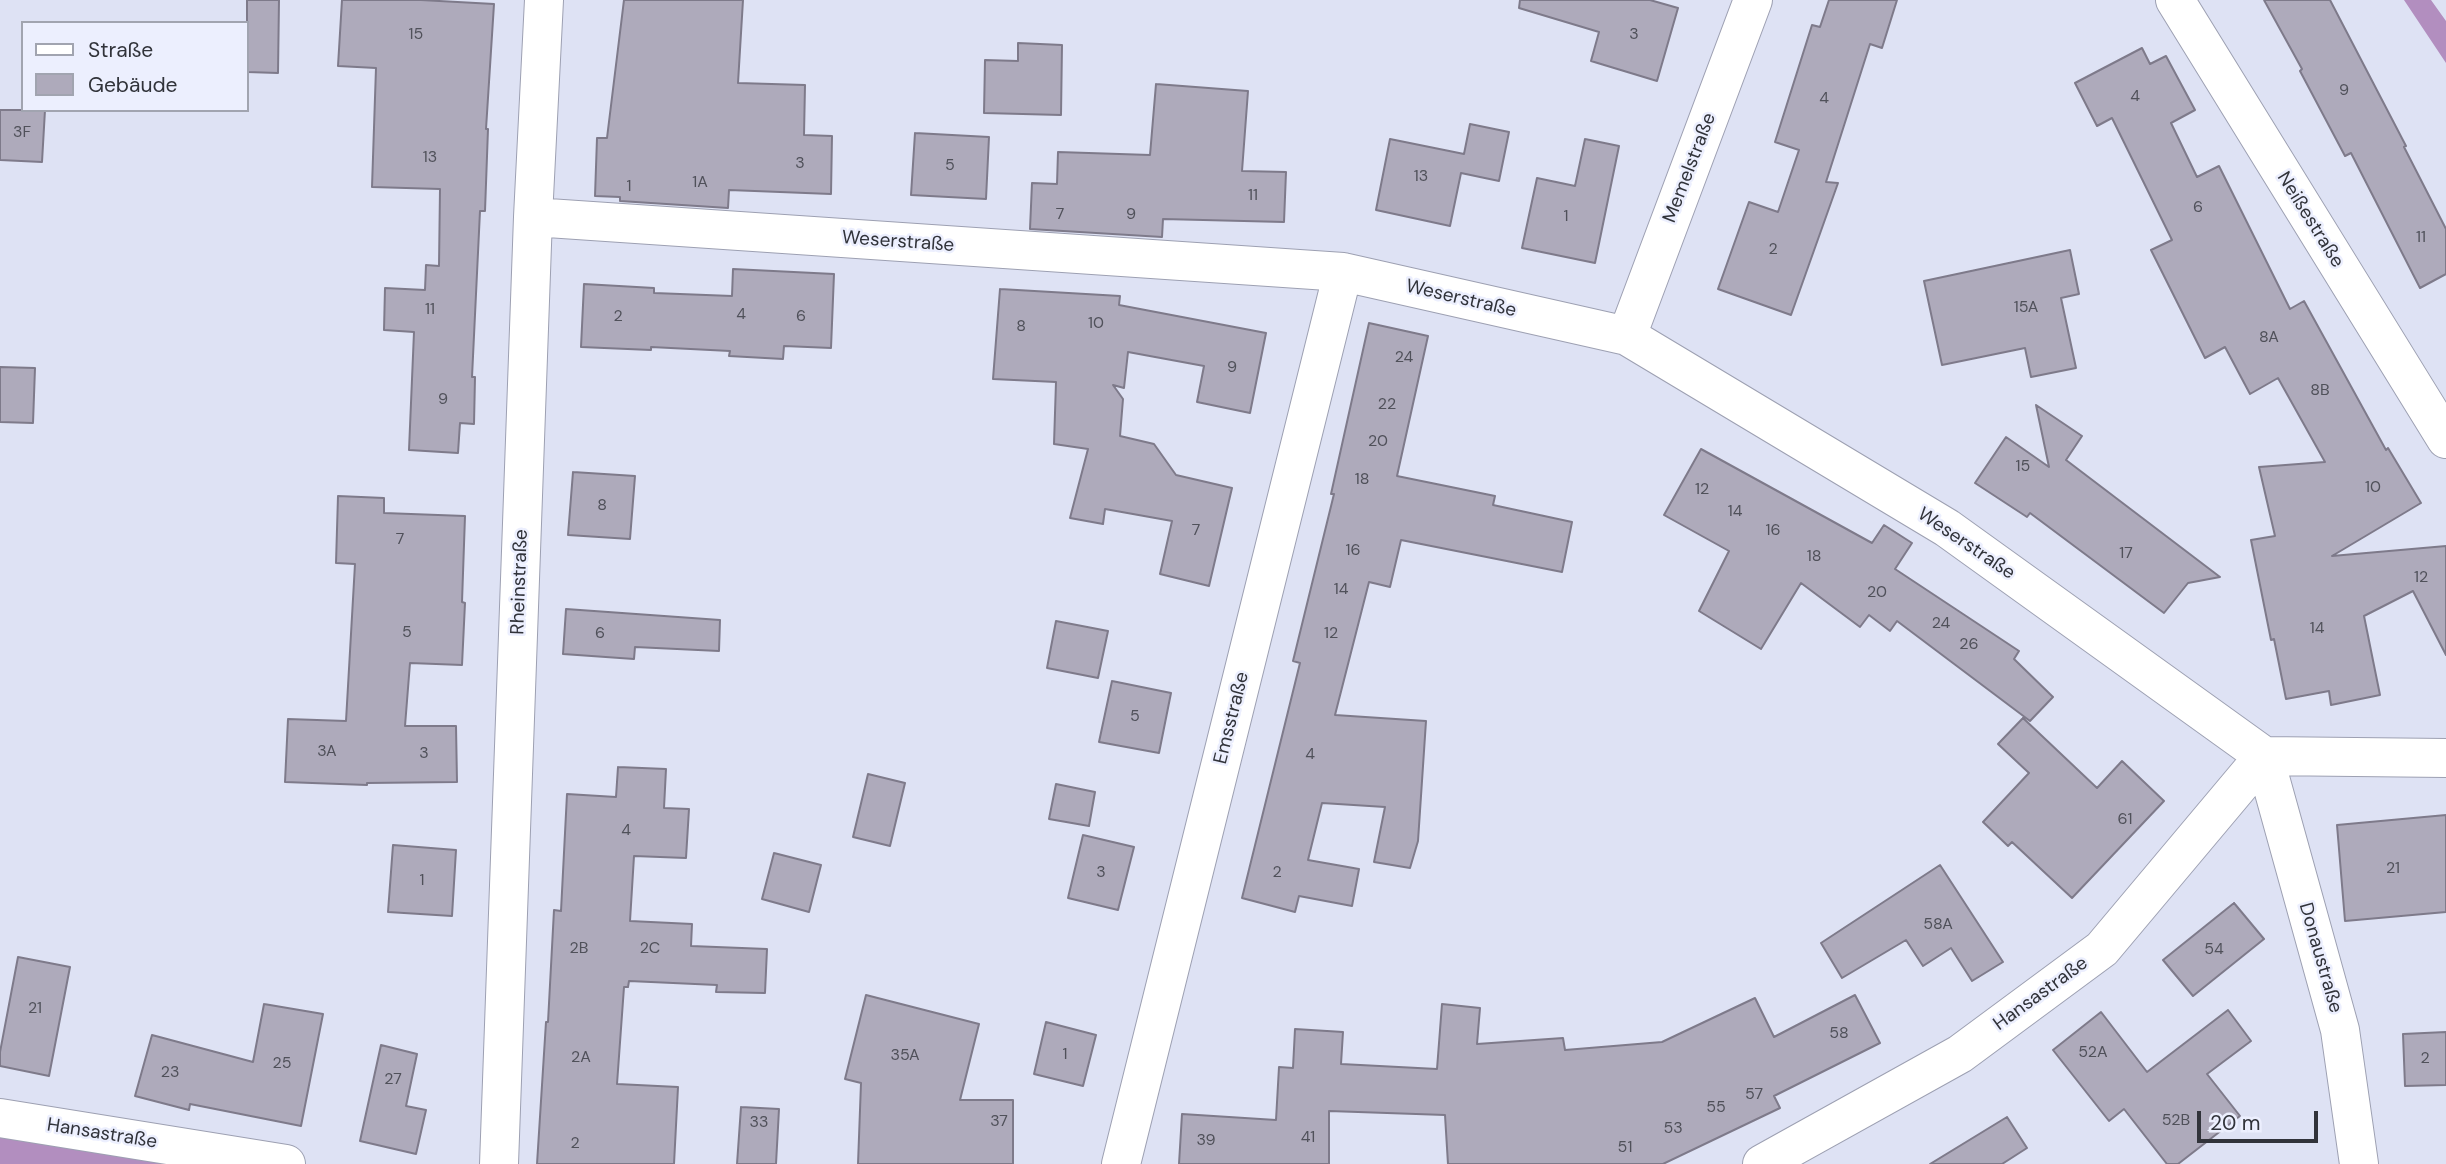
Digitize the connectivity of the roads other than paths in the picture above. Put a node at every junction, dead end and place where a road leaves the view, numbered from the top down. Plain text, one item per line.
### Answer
1 (544, 0) edge
2 (1753, 0) edge
3 (2175, 0) edge
4 (533, 216) junction
5 (1343, 272) junction
6 (1627, 336) junction
7 (2446, 439) edge
8 (2264, 756) junction
9 (2446, 758) edge
10 (0, 1118) edge
11 (286, 1164) edge
12 (499, 1164) edge
13 (1121, 1164) edge
14 (1762, 1164) edge
15 (2359, 1164) edge

1 - 4 street, Rheinstraße
2 - 6 street, Memelstraße
3 - 7 street, Neißestraße
4 - 5 street, Weserstraße
4 - 12 street, Rheinstraße
5 - 6 street, Weserstraße
5 - 13 street, Emsstraße
6 - 8 street, Weserstraße
8 - 9 street
8 - 14 street, Hansastraße
8 - 15 street, Donaustraße
10 - 11 street, Hansastraße

